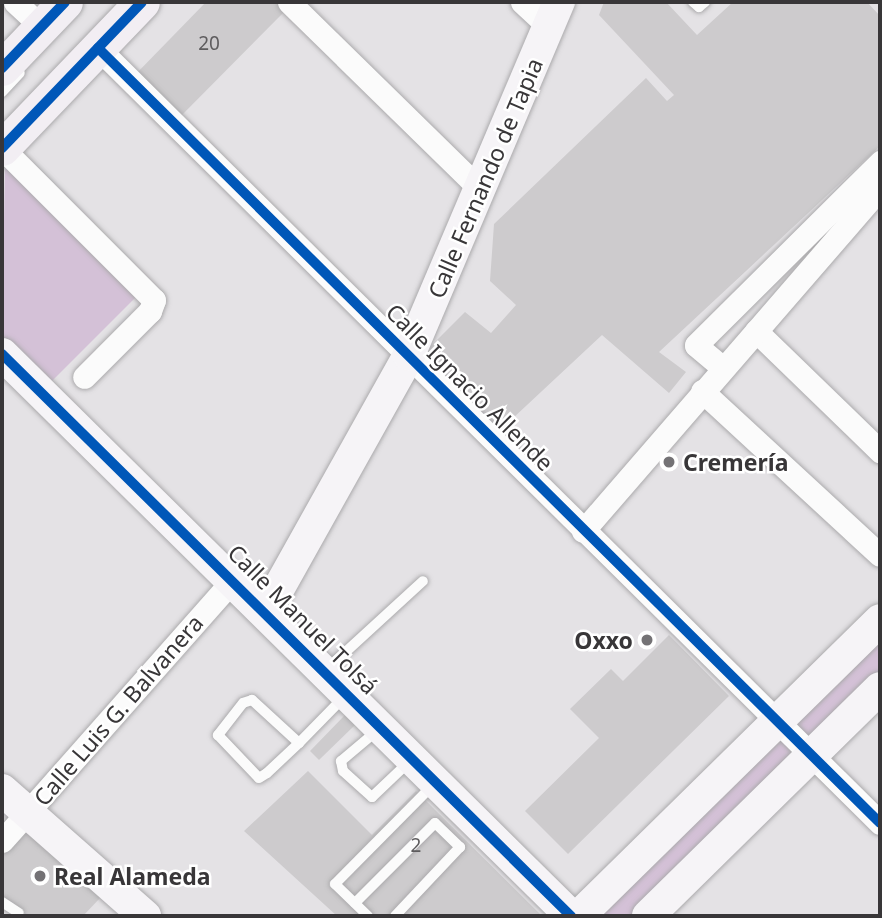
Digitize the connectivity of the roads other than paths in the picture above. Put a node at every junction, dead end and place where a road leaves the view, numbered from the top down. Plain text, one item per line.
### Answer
1 (15, 2) edge
2 (122, 2) edge
3 (142, 2) edge
4 (289, 2) edge
5 (522, 2) edge
6 (693, 2) edge
7 (705, 2) edge
8 (53, 14) edge
9 (555, 15) edge
10 (98, 48) junction
11 (16, 65) edge
12 (2, 92) edge
13 (2, 129) edge
14 (2, 148) edge
15 (880, 162) edge
16 (479, 188) junction
17 (880, 188) edge
18 (755, 331) junction
19 (2, 354) edge
20 (409, 355) junction
21 (723, 368) junction
22 (84, 377) dead end
23 (702, 391) junction
24 (880, 451) edge
25 (583, 531) junction
26 (880, 555) edge
27 (234, 579) junction
28 (423, 581) dead end
29 (266, 611) junction
30 (880, 620) edge
31 (326, 671) junction
32 (880, 688) edge
33 (348, 693) junction
34 (773, 723) junction
35 (381, 727) junction
36 (299, 743) junction
37 (810, 758) junction
38 (412, 760) junction
39 (435, 782) junction
40 (2, 790) edge
41 (27, 813) junction
42 (880, 823) edge
43 (2, 841) edge
44 (2, 902) edge
45 (355, 903) junction
46 (19, 914) dead end
47 (145, 916) edge
48 (368, 916) edge
49 (394, 916) edge
50 (571, 916) edge
51 (579, 916) edge
52 (649, 916) edge

1 - 8 street
2 - 13 lane
3 - 10 main road
4 - 16 street
5 - 9 street
6 - 7 lane
8 - 11 main road
9 - 16 street, Calle Fernando de Tapia
10 - 14 main road
10 - 20 street, Calle Ignacio Allende
11 - 12 lane
14 - 22 street
15 - 21 street
16 - 20 street, Calle Fernando de Tapia
17 - 18 street
18 - 21 street
18 - 24 street
19 - 27 street, Calle Manuel Tolsá
20 - 25 street, Calle Ignacio Allende
20 - 29 street, Calle Fernando de Tapia
21 - 23 street
23 - 25 street
23 - 26 street
25 - 34 street, Calle Ignacio Allende
27 - 29 street, Calle Manuel Tolsá
27 - 41 street, Calle Luis G. Balvanera
28 - 31 lane
29 - 31 street, Calle Manuel Tolsá
30 - 34 street
31 - 33 street, Calle Manuel Tolsá
32 - 37 street
33 - 35 street, Calle Manuel Tolsá
33 - 36 lane
34 - 37 street, Calle Ignacio Allende
34 - 51 street
35 - 38 street, Calle Manuel Tolsá
35 - 38 lane
36 - 36 lane
37 - 42 street, Calle Ignacio Allende
37 - 52 street
38 - 39 street, Calle Manuel Tolsá
39 - 45 lane
39 - 50 street, Calle Manuel Tolsá
40 - 41 street
41 - 43 street, Calle Luis G. Balvanera
41 - 47 street
44 - 46 lane
45 - 48 lane
45 - 49 lane

